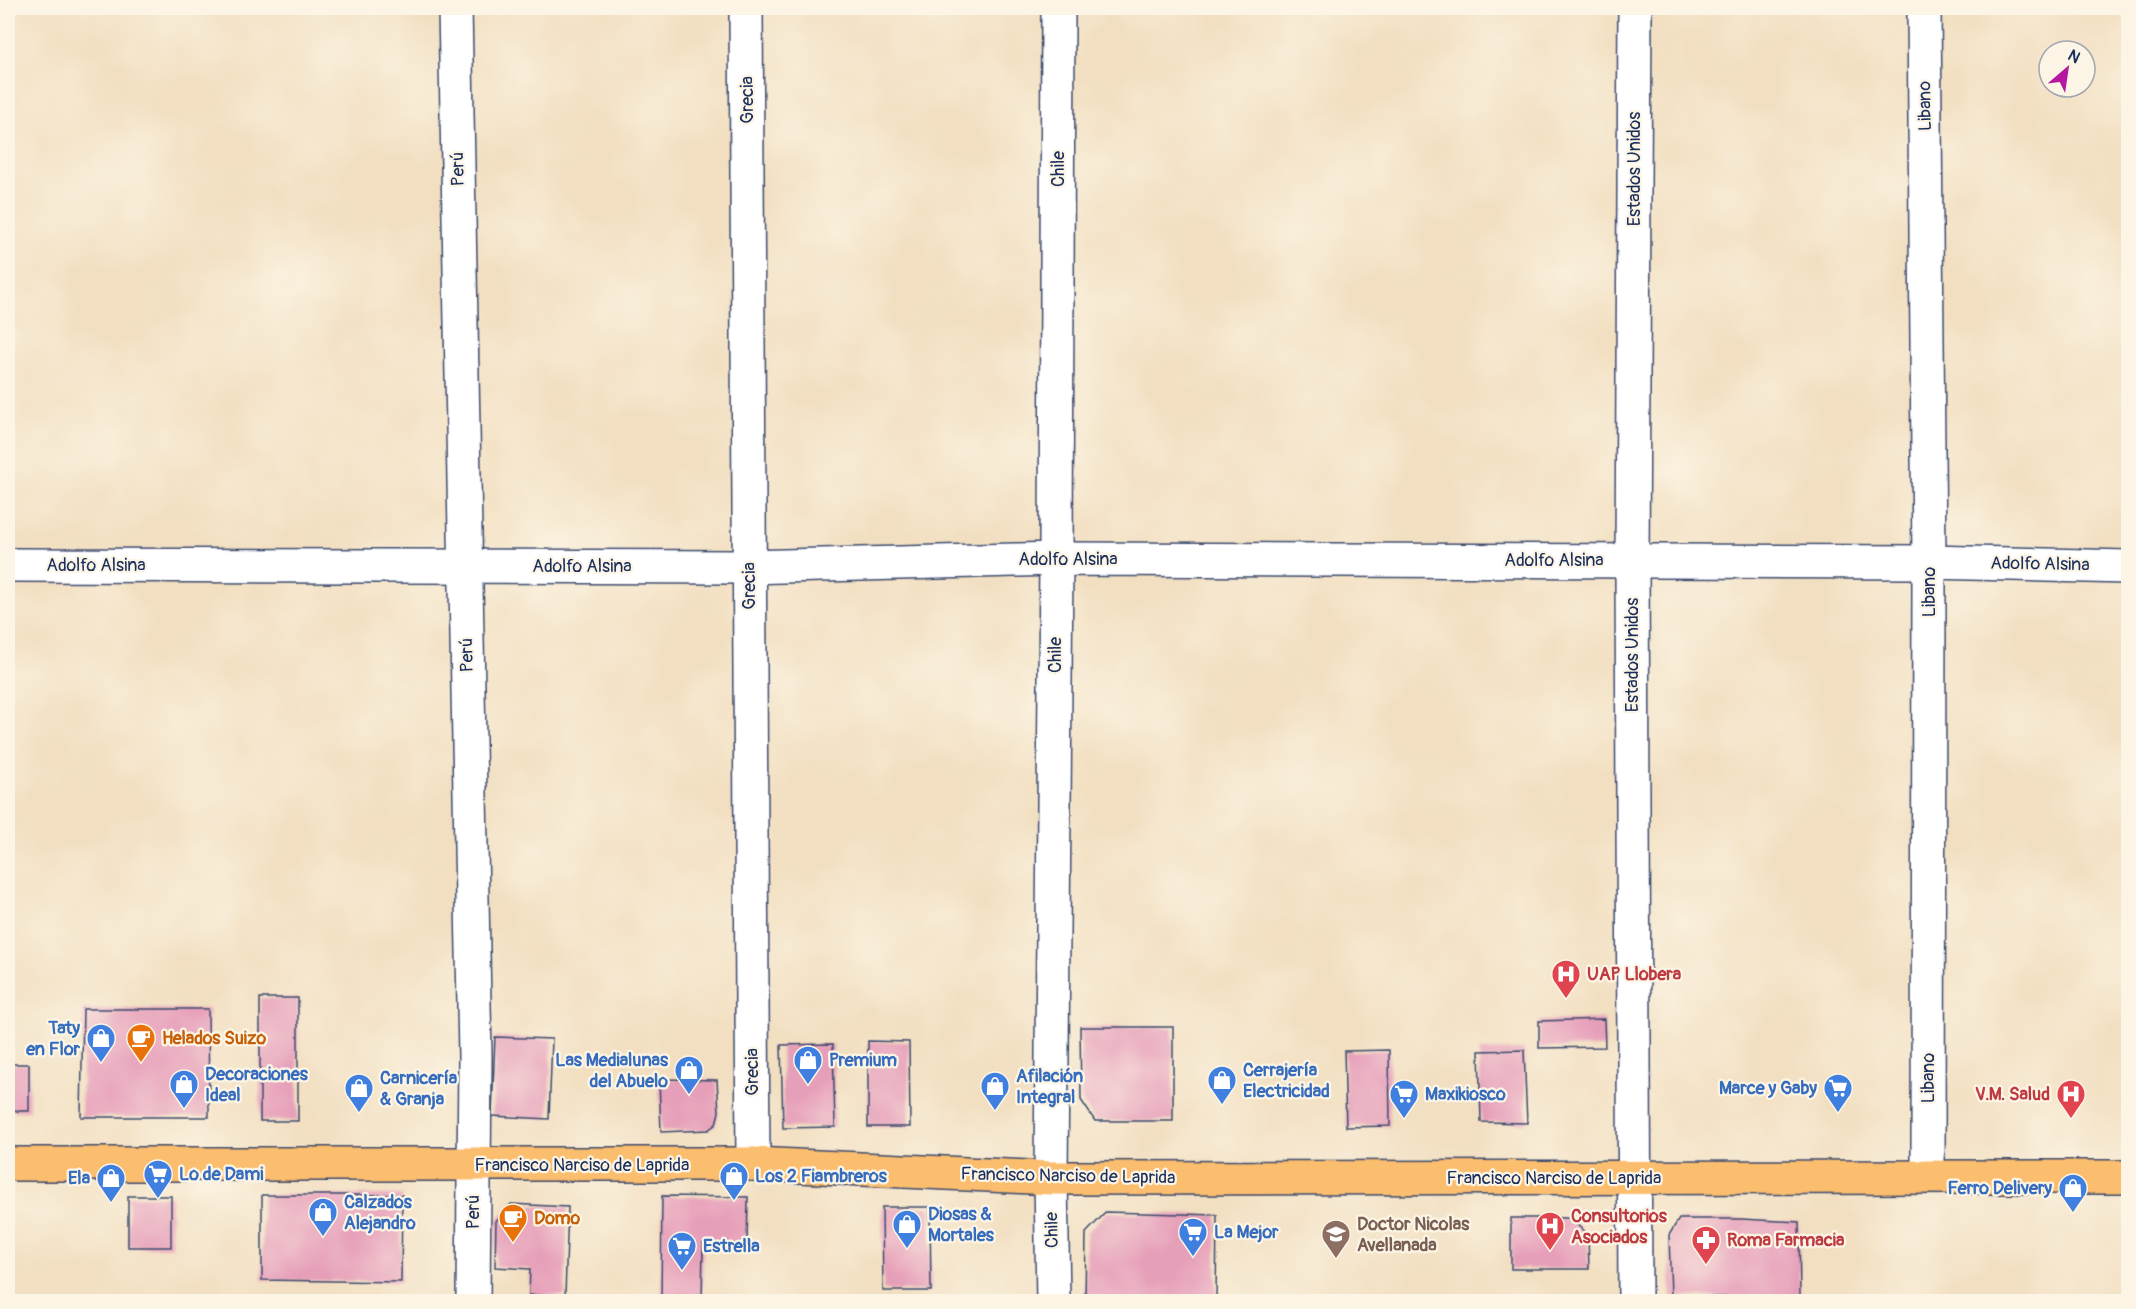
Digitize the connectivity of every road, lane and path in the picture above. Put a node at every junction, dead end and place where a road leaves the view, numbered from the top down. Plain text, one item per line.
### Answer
1 (455, 8) edge
2 (746, 8) edge
3 (1058, 8) edge
4 (1635, 8) edge
5 (1924, 8) edge
6 (1056, 559) junction
7 (1632, 561) junction
8 (1929, 562) junction
9 (8, 565) edge
10 (465, 566) junction
11 (749, 567) junction
12 (2128, 567) edge
13 (8, 1164) edge
14 (753, 1164) junction
15 (474, 1165) junction
16 (1928, 1176) junction
17 (2128, 1177) edge
18 (1051, 1178) junction
19 (1635, 1178) junction
20 (473, 1302) edge
21 (1053, 1302) edge
22 (1635, 1302) edge

1 - 10 street, Perú
2 - 11 street, Grecia
3 - 6 street, Chile
4 - 7 street, Estados Unidos
5 - 8 street, Libano
6 - 7 street, Adolfo Alsina
6 - 11 street, Adolfo Alsina
6 - 18 street, Chile
7 - 8 street, Adolfo Alsina
7 - 19 street, Estados Unidos
8 - 12 street, Adolfo Alsina
8 - 16 street, Libano
9 - 10 street, Adolfo Alsina
10 - 11 street, Adolfo Alsina
10 - 15 street, Perú
11 - 14 street, Grecia
13 - 15 main road, Francisco Narciso de Laprida
14 - 15 main road, Francisco Narciso de Laprida
14 - 18 main road, Francisco Narciso de Laprida
15 - 20 street, Perú
16 - 17 main road, Francisco Narciso de Laprida
16 - 19 main road, Francisco Narciso de Laprida
18 - 19 main road, Francisco Narciso de Laprida
18 - 21 street, Chile
19 - 22 street, Estados Unidos

